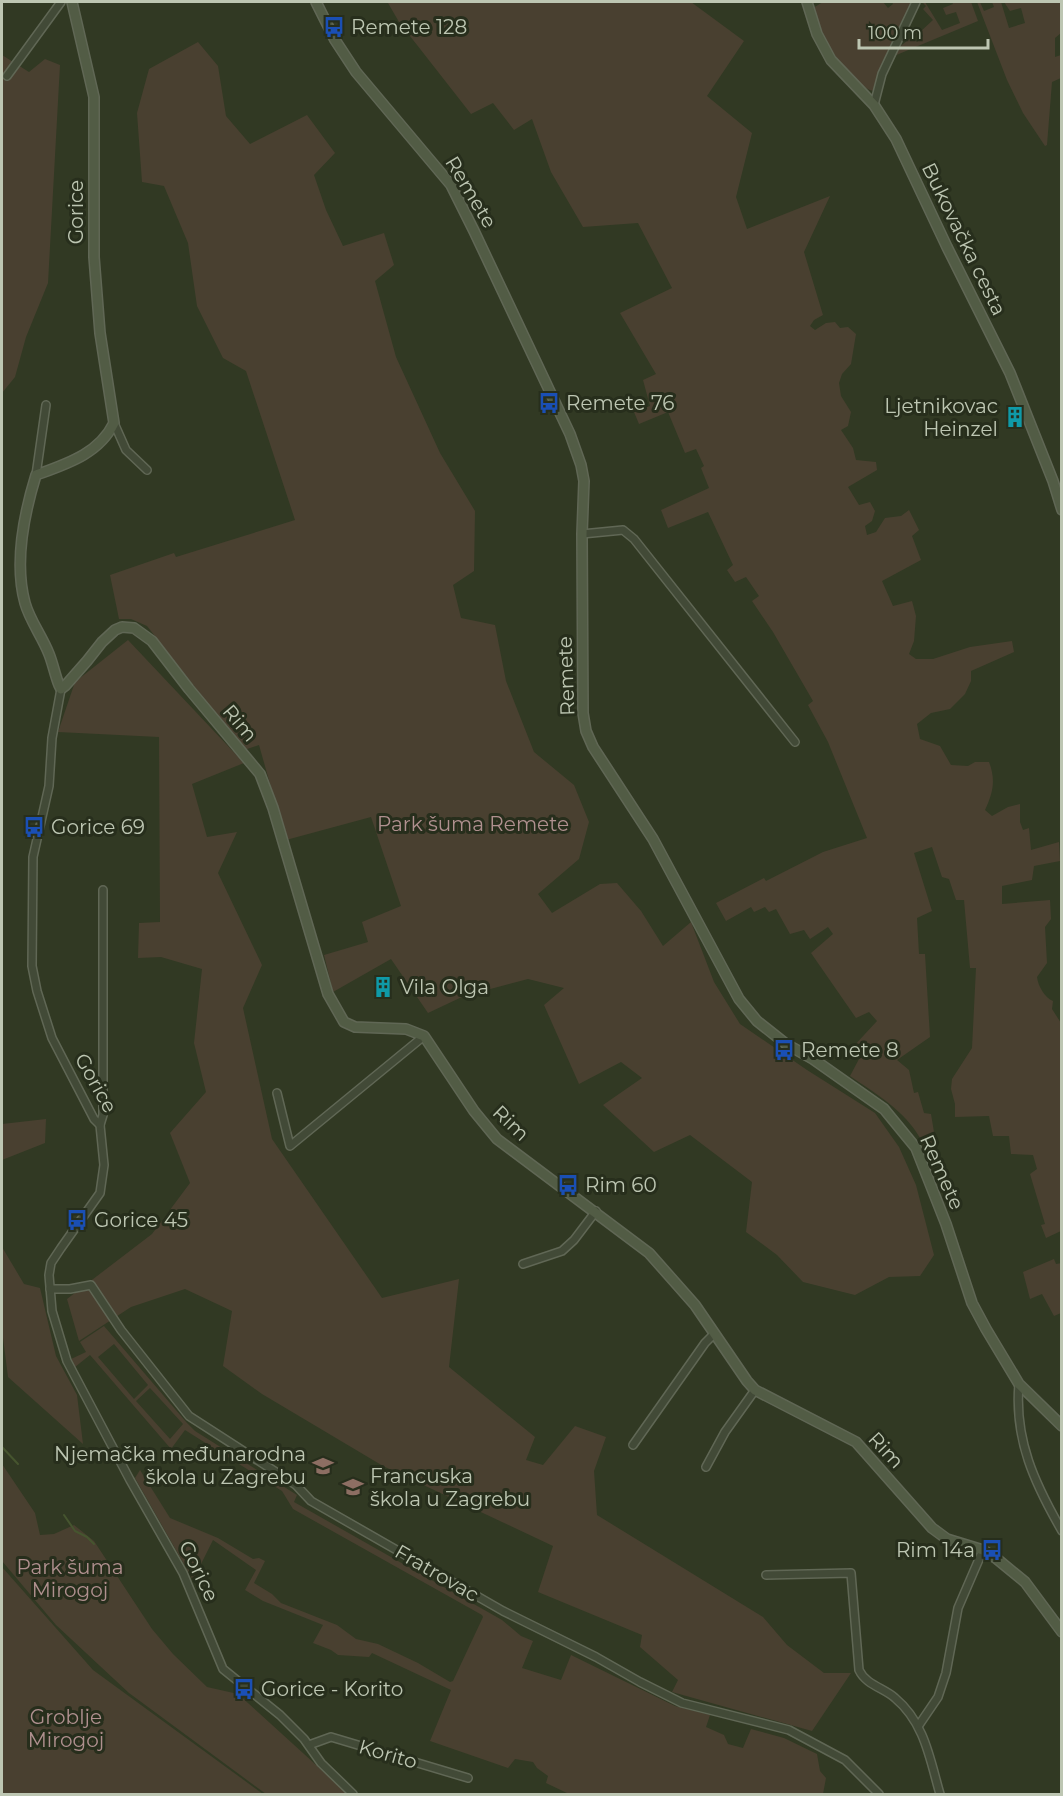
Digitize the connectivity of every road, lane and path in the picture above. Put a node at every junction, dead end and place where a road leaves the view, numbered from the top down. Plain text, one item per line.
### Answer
1 (61, 2) edge
2 (72, 2) edge
3 (316, 2) edge
4 (807, 2) edge
5 (916, 2) edge
6 (7, 76) dead end
7 (874, 105) junction
8 (46, 405) dead end
9 (114, 423) junction
10 (147, 470) dead end
11 (36, 475) junction
12 (1062, 510) edge
13 (582, 534) junction
14 (61, 689) junction
15 (795, 742) dead end
16 (103, 890) dead end
17 (424, 1036) junction
18 (277, 1093) dead end
19 (100, 1125) junction
20 (596, 1211) junction
21 (524, 1264) dead end
22 (50, 1289) junction
23 (714, 1334) junction
24 (1019, 1384) junction
25 (755, 1390) junction
26 (1062, 1426) edge
27 (633, 1445) dead end
28 (706, 1467) dead end
29 (1062, 1531) edge
30 (983, 1550) junction
31 (766, 1575) dead end
32 (1062, 1632) edge
33 (919, 1725) junction
34 (309, 1745) junction
35 (468, 1778) dead end
36 (353, 1794) edge
37 (879, 1794) edge
38 (940, 1794) edge

1 - 6 street
2 - 9 street, Gorice
3 - 13 street, Remete
4 - 7 street, Bukovačka cesta
5 - 7 street
7 - 12 street, Bukovačka cesta
8 - 11 street
9 - 10 street, Gorice
9 - 11 street
11 - 14 street
13 - 15 street
13 - 24 street, Remete
14 - 17 street, Rim
14 - 19 street, Gorice
16 - 19 street
17 - 18 street
17 - 20 street, Rim
19 - 22 street, Gorice
20 - 21 street
20 - 23 street, Rim
22 - 34 street, Gorice
22 - 37 street, Fratrovac
23 - 25 street, Rim
23 - 27 street
24 - 26 street, Remete
24 - 29 street
25 - 28 street
25 - 30 street, Rim
30 - 32 street, Rim
30 - 33 street
31 - 33 street
33 - 38 street
34 - 35 street, Korito
34 - 36 street, Gorice

